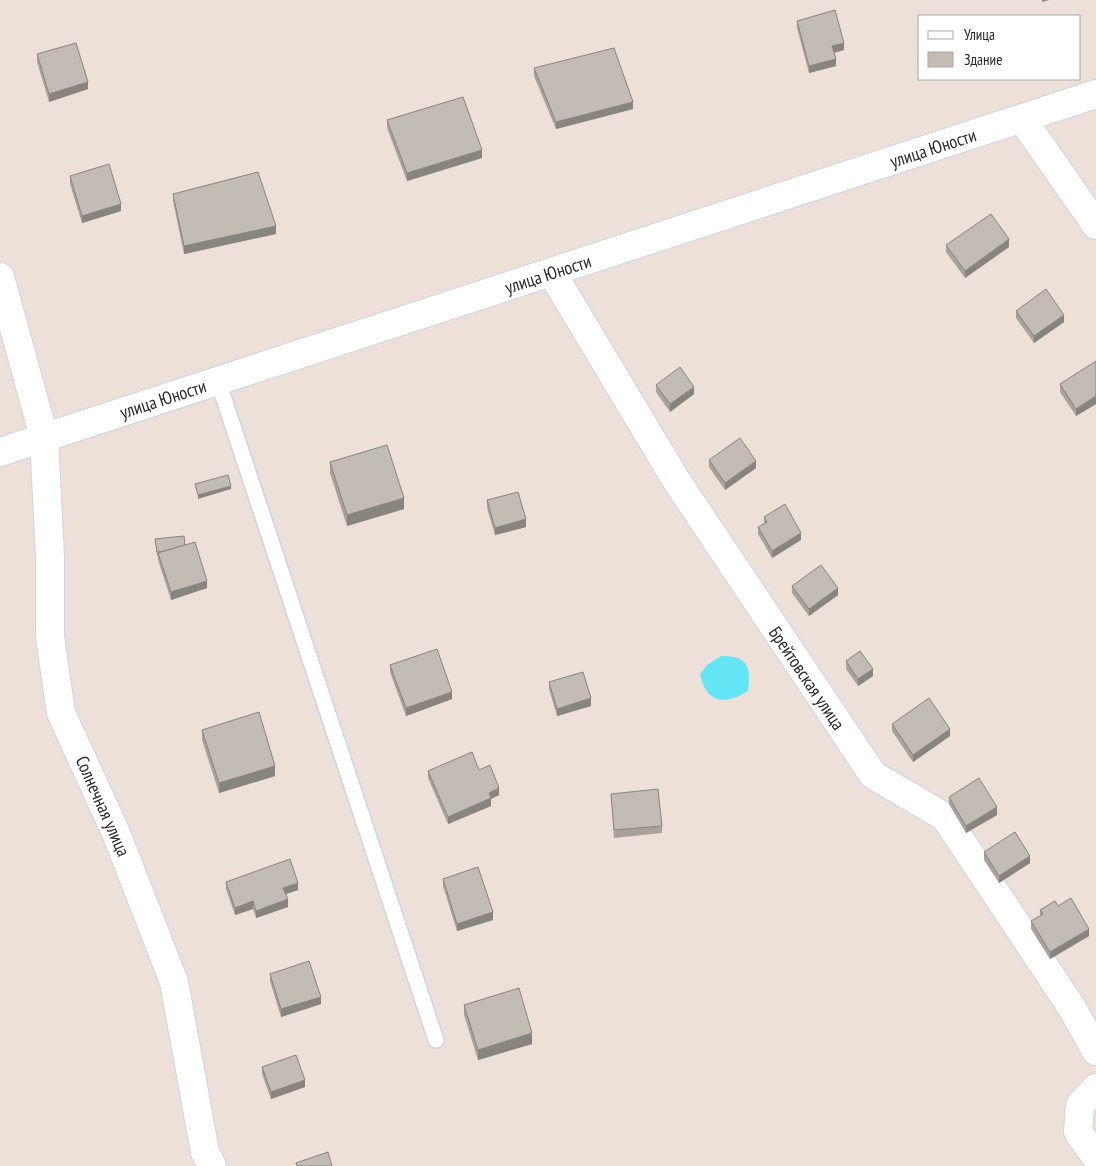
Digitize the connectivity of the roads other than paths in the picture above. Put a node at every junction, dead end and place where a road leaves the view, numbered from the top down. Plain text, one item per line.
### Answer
1 (1096, 94) edge
2 (1022, 119) junction
3 (1096, 226) edge
4 (552, 272) junction
5 (0, 277) edge
6 (218, 381) junction
7 (44, 437) junction
8 (0, 452) edge
9 (436, 1040) dead end
10 (1096, 1051) edge
11 (1096, 1088) edge
12 (1096, 1157) edge
13 (212, 1166) edge

1 - 2 street, улица Юности
2 - 3 street
2 - 4 street, улица Юности
4 - 6 street, улица Юности
4 - 10 street, Брейтовская улица
5 - 7 street, Солнечная улица
6 - 7 street, улица Юности
6 - 9 lane
7 - 8 street, улица Юности
7 - 13 street, Солнечная улица
11 - 12 street

